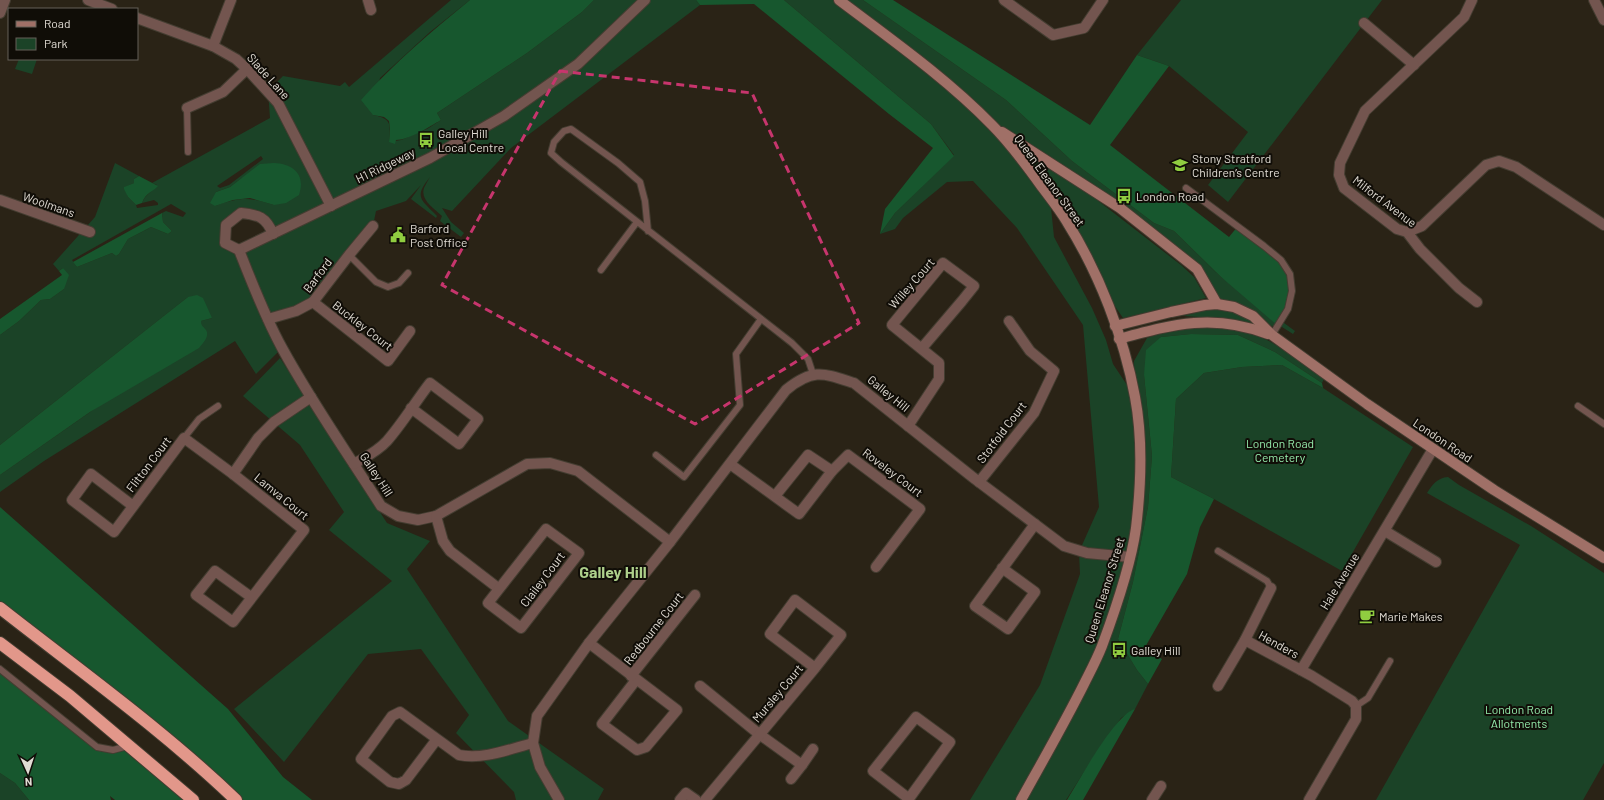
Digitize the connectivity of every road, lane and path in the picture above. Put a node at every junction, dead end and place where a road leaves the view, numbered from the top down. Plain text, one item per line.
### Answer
1 (5, 0) edge
2 (88, 0) edge
3 (231, 0) edge
4 (645, 0) edge
5 (839, 0) edge
6 (1004, 0) edge
7 (1102, 0) edge
8 (1472, 0) edge
9 (1594, 0) edge
10 (109, 8) edge
11 (0, 13) edge
12 (138, 18) edge
13 (1604, 20) edge
14 (1364, 23) dead end
15 (213, 46) junction
16 (1414, 64) junction
17 (247, 70) junction
18 (187, 108) joint
19 (994, 126) junction
20 (188, 152) dead end
21 (1186, 188) dead end
22 (0, 200) edge
23 (331, 206) junction
24 (637, 222) junction
25 (1604, 225) edge
26 (373, 226) dead end
27 (648, 231) junction
28 (90, 232) dead end
29 (1408, 232) junction
30 (273, 234) junction
31 (239, 250) junction
32 (349, 255) junction
33 (601, 270) dead end
34 (408, 273) dead end
35 (313, 302) junction
36 (1477, 302) dead end
37 (1217, 304) junction
38 (268, 319) junction
39 (761, 319) junction
40 (1009, 321) dead end
41 (1115, 326) junction
42 (410, 331) dead end
43 (1272, 335) junction
44 (1119, 339) junction
45 (922, 348) junction
46 (813, 374) junction
47 (311, 397) junction
48 (218, 406) dead end
49 (1578, 406) dead end
50 (411, 408) junction
51 (1604, 424) edge
52 (908, 426) junction
53 (184, 438) junction
54 (1433, 449) junction
55 (656, 455) dead end
56 (354, 464) junction
57 (730, 464) junction
58 (832, 471) junction
59 (233, 474) junction
60 (979, 482) junction
61 (775, 496) junction
62 (133, 506) junction
63 (436, 516) junction
64 (1034, 524) junction
65 (1385, 531) junction
66 (670, 542) junction
67 (1218, 551) dead end
68 (1130, 557) junction
69 (1604, 558) edge
70 (1436, 562) dead end
71 (876, 567) dead end
72 (1002, 568) junction
73 (498, 588) junction
74 (1270, 588) joint
75 (695, 595) dead end
76 (251, 597) junction
77 (0, 608) edge
78 (1245, 640) junction
79 (0, 643) edge
80 (589, 643) junction
81 (1390, 661) dead end
82 (815, 668) junction
83 (0, 669) edge
84 (1301, 670) junction
85 (633, 678) junction
86 (700, 686) dead end
87 (1218, 686) dead end
88 (1356, 706) junction
89 (759, 734) junction
90 (437, 739) junction
91 (533, 743) junction
92 (130, 746) junction
93 (813, 749) dead end
94 (802, 765) junction
95 (791, 779) dead end
96 (1160, 786) dead end
97 (908, 799) edge
98 (193, 800) edge
99 (236, 800) edge
100 (559, 800) edge
101 (680, 800) edge
102 (696, 800) edge
103 (705, 800) edge
104 (1021, 800) edge
105 (1152, 800) edge
106 (1309, 800) edge

1 - 11 street
2 - 10 street
3 - 15 street
4 - 23 street, H1 Ridgeway
5 - 19 street, Queen Eleanor Street
6 - 7 street
8 - 16 street, Milford Avenue
9 - 13 street
12 - 15 street, Slade Lane
14 - 16 street
15 - 17 street, Slade Lane
16 - 29 street, Milford Avenue
17 - 18 street
17 - 23 street, Slade Lane
18 - 20 lane
19 - 37 street
19 - 41 street, Queen Eleanor Street
21 - 43 lane
22 - 28 street, Woolmans
23 - 30 street, H1 Ridgeway
24 - 27 lane
24 - 27 lane
24 - 33 lane
25 - 29 street
26 - 32 street, Barford
27 - 39 lane
29 - 36 street, Milford Avenue
30 - 31 street, H1 Ridgeway
30 - 31 street
31 - 38 street, Galley Hill
32 - 34 lane
32 - 35 street, Barford
35 - 38 street, Barford
35 - 42 street, Buckley Court
37 - 41 street, London Road
37 - 43 street, London Road
38 - 47 street, Galley Hill
39 - 46 lane
39 - 55 lane
40 - 60 street, Stotfold Court
41 - 44 street, Queen Eleanor Street
43 - 44 street, London Road
43 - 54 street, London Road
44 - 68 street, Queen Eleanor Street
45 - 45 street, Willey Court
45 - 52 street, Willey Court
46 - 52 street, Galley Hill
46 - 57 street
47 - 56 street, Galley Hill
47 - 59 street
48 - 53 lane, Flitton Court
49 - 51 lane
50 - 50 street
50 - 56 street
52 - 60 street, Galley Hill
53 - 59 street, Flitton Court
53 - 62 street, Flitton Court
54 - 65 street, Hale Avenue
54 - 69 street, London Road
56 - 63 street, Galley Hill
57 - 61 street, Roveley Court
57 - 66 street
58 - 61 street
58 - 61 street, Roveley Court
58 - 71 street, Roveley Court
59 - 76 street, Lamva Court
60 - 64 street, Galley Hill
62 - 62 street, Flitton Court
63 - 66 street, Galley Hill
63 - 73 street
64 - 68 street, Galley Hill
64 - 72 street
65 - 70 street
65 - 84 street, Hale Avenue
66 - 80 street
67 - 74 lane
68 - 104 street, Queen Eleanor Street
72 - 72 street
73 - 73 street, Clailey Court
74 - 78 street, Henders
75 - 85 street, Redbourne Court
76 - 76 street, Lamva Court
77 - 99 highway
78 - 84 street, Henders
78 - 87 street, Henders
79 - 92 highway
80 - 85 street, Redbourne Court
80 - 91 street
81 - 88 lane
82 - 82 street, Mursley Court
82 - 89 street, Mursley Court
83 - 92 lane
84 - 88 street
85 - 85 street, Redbourne Court
86 - 89 street, Mursley Court
88 - 106 street
89 - 94 street
89 - 103 street, Mursley Court
90 - 90 street
90 - 91 street
91 - 100 street
92 - 98 highway
93 - 94 street
94 - 95 street
96 - 105 street
97 - 97 street
101 - 102 street

